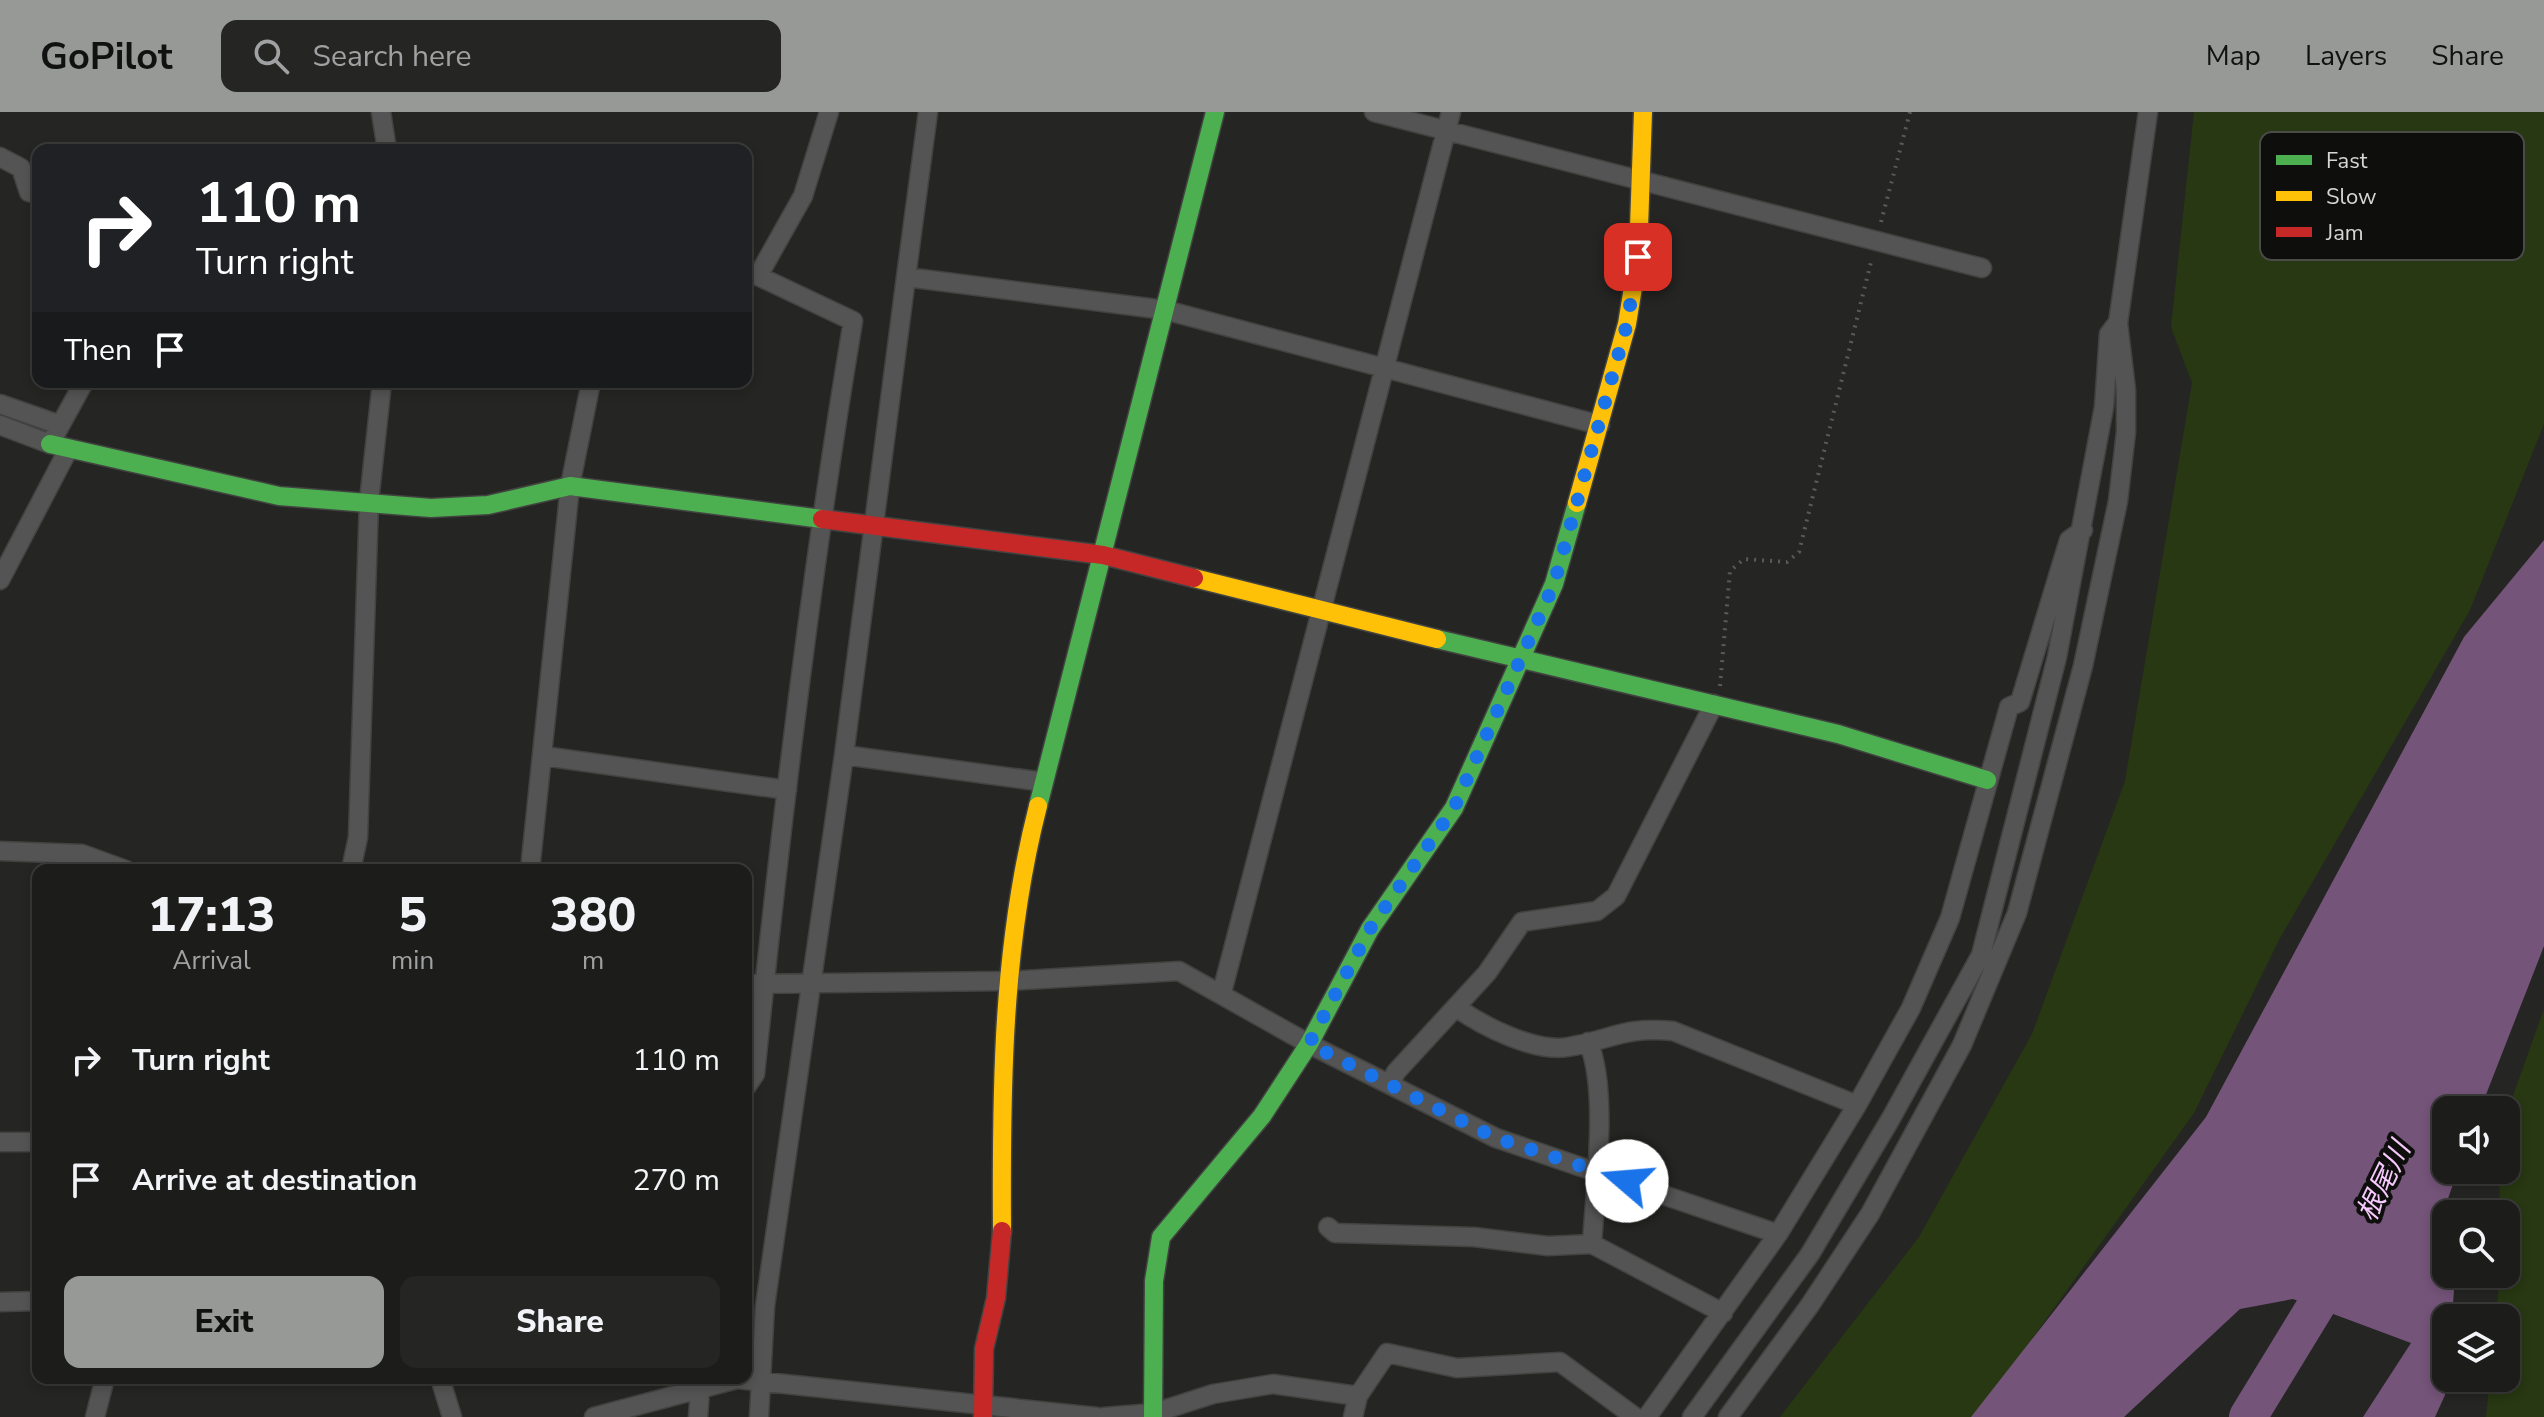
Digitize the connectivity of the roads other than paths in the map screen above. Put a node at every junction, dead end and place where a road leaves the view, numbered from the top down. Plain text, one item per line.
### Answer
1 (381, 112) edge
2 (829, 112) edge
3 (928, 112) edge
4 (1215, 112) edge
5 (1374, 112) edge
6 (1643, 112) edge
7 (2148, 112) edge
8 (1449, 121) edge
9 (386, 144) edge
10 (0, 157) edge
11 (1640, 180) junction
12 (32, 193) edge
13 (1982, 268) dead end
14 (752, 275) edge
15 (906, 277) junction
16 (1165, 310) junction
17 (2118, 323) junction
18 (1386, 369) junction
19 (81, 388) edge
20 (381, 388) edge
21 (590, 388) edge
22 (0, 404) edge
23 (0, 425) edge
24 (60, 425) junction
25 (1600, 425) junction
26 (59, 447) junction
27 (570, 486) junction
28 (369, 501) junction
29 (820, 517) junction
30 (872, 523) junction
31 (2083, 530) junction
32 (1103, 555) junction
33 (0, 580) edge
34 (1323, 611) junction
35 (1520, 660) junction
36 (1714, 704) junction
37 (844, 755) junction
38 (543, 756) junction
39 (1987, 780) junction
40 (1044, 782) junction
41 (787, 790) junction
42 (0, 851) edge
43 (110, 864) edge
44 (352, 864) edge
45 (531, 864) edge
46 (1007, 981) junction
47 (755, 983) edge
48 (811, 983) junction
49 (1222, 992) junction
50 (1457, 1008) junction
51 (1588, 1042) junction
52 (1309, 1044) junction
53 (752, 1078) edge
54 (1390, 1084) junction
55 (1857, 1105) junction
56 (0, 1142) edge
57 (32, 1142) edge
58 (1596, 1171) junction
59 (1328, 1227) dead end
60 (1778, 1234) junction
61 (1592, 1244) junction
62 (32, 1301) edge
63 (0, 1302) edge
64 (1723, 1313) junction
65 (752, 1380) edge
66 (763, 1381) junction
67 (103, 1384) edge
68 (442, 1384) edge
69 (697, 1384) edge
70 (700, 1384) edge
71 (1358, 1396) junction
72 (983, 1410) edge
73 (1154, 1415) edge
74 (95, 1417) edge
75 (452, 1417) edge
76 (594, 1417) edge
77 (698, 1417) edge
78 (759, 1417) edge
79 (1097, 1417) edge
80 (1104, 1417) edge
81 (1353, 1417) edge
82 (1635, 1417) edge
83 (1647, 1417) edge
84 (1692, 1417) edge
85 (1728, 1417) edge

1 - 9 street
2 - 14 street
3 - 15 street
4 - 16 street
5 - 8 street
6 - 11 street
7 - 17 street
8 - 11 street
8 - 18 street
10 - 12 street
11 - 13 street
11 - 25 street
14 - 29 street
15 - 16 street
15 - 30 street
16 - 18 street
16 - 32 street
17 - 31 street
17 - 85 street
18 - 25 street
18 - 34 street
19 - 24 street
20 - 28 street
21 - 27 street
22 - 24 street
23 - 26 street
24 - 26 street
25 - 35 street
26 - 28 street
26 - 33 street
27 - 28 street
27 - 29 street
27 - 38 street
28 - 44 street
29 - 30 street
29 - 41 street
30 - 32 street
30 - 37 street
31 - 39 street
31 - 84 street
32 - 34 street
32 - 40 street
34 - 35 street
34 - 49 street
35 - 36 street
35 - 52 street
36 - 39 street
36 - 50 street
37 - 40 street
37 - 48 street
38 - 41 street
38 - 45 street
39 - 55 street
40 - 46 street
41 - 47 street
42 - 43 street
46 - 48 street
46 - 49 street
46 - 72 street
47 - 48 street
47 - 53 street
48 - 66 street
49 - 52 street
50 - 51 street
50 - 54 street
51 - 55 street
51 - 58 street
52 - 54 street
52 - 73 street
54 - 58 street
55 - 60 street
56 - 57 street
58 - 60 street
58 - 61 street
59 - 61 street
60 - 64 street
61 - 64 street
62 - 63 street
64 - 83 street
65 - 66 street
66 - 72 street
66 - 78 street
67 - 74 street
68 - 75 street
69 - 76 street
70 - 77 street
71 - 73 street
71 - 81 street
71 - 82 street
72 - 79 street
73 - 80 street

